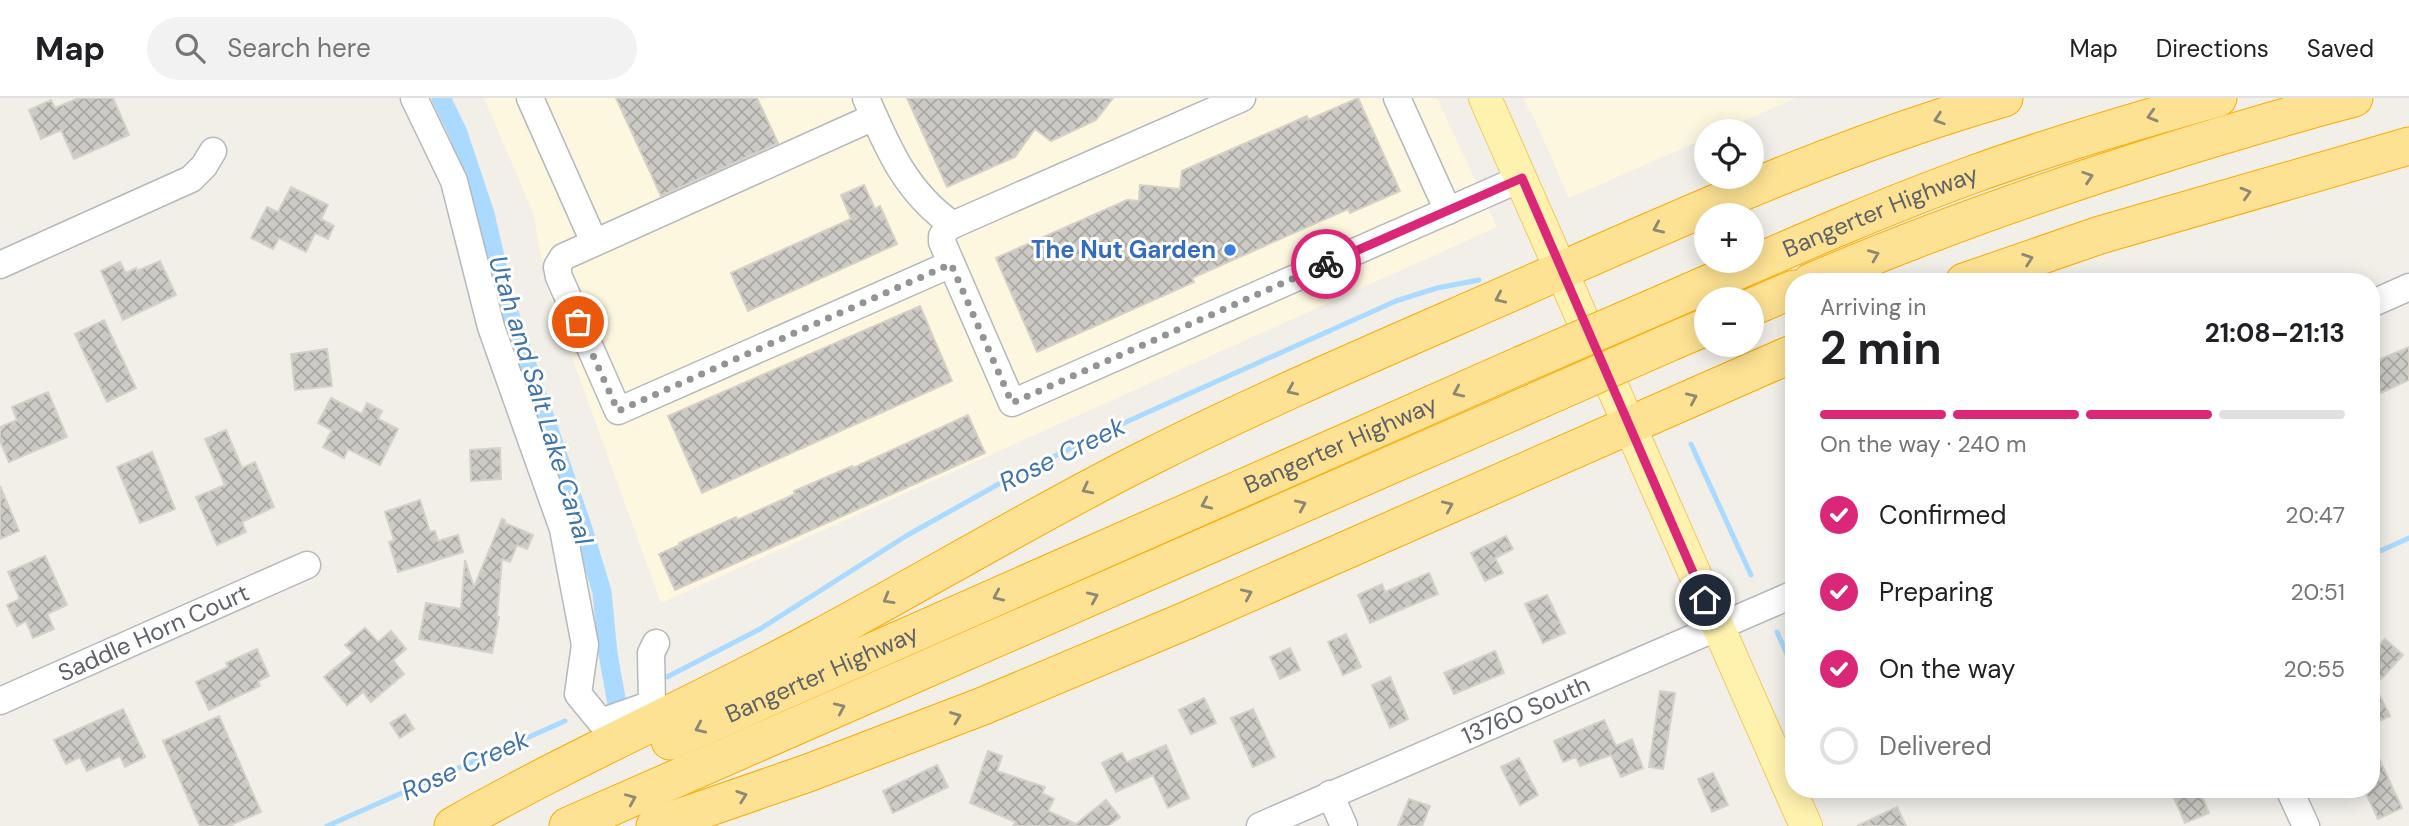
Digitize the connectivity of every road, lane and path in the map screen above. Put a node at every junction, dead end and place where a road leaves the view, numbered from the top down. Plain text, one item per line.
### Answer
1 (414, 98) edge
2 (530, 98) edge
3 (1242, 98) edge
4 (1397, 98) edge
5 (1485, 98) edge
6 (2004, 98) edge
7 (2218, 98) edge
8 (2354, 98) edge
9 (870, 108) edge
10 (2409, 146) edge
11 (213, 151) dead end
12 (1522, 178) junction
13 (1448, 211) junction
14 (953, 225) junction
15 (594, 242) junction
16 (951, 264) junction
17 (0, 265) edge
18 (1562, 270) junction
19 (1833, 273) edge
20 (1990, 273) edge
21 (2409, 287) edge
22 (1785, 293) edge
23 (2380, 299) edge
24 (1764, 302) edge
25 (1694, 332) edge
26 (1785, 357) edge
27 (1630, 426) junction
28 (307, 565) dead end
29 (1785, 598) edge
30 (1717, 626) junction
31 (656, 643) dead end
32 (0, 701) edge
33 (1785, 779) edge
34 (1330, 794) junction
35 (1794, 798) edge
36 (2293, 798) edge
37 (453, 826) edge
38 (478, 826) edge
39 (568, 826) edge
40 (655, 826) edge
41 (1260, 826) edge
42 (1344, 826) edge
43 (1806, 826) edge
44 (2306, 826) edge

1 - 31 street
2 - 15 street
3 - 14 street
4 - 13 street
5 - 12 main road
6 -> 18 highway
7 -> 38 highway, Bangerter Highway, bridge
19 -> 8 highway, Bangerter Highway
9 - 14 street
9 - 15 street
20 -> 10 highway
11 - 17 street
12 - 13 street
12 - 18 main road
13 - 16 street
14 - 16 street
15 - 16 street
18 - 27 main road
18 -> 37 highway
21 - 23 street
22 - 24 highway, Bangerter Highway
39 -> 25 highway, Bangerter Highway, bridge
27 -> 26 highway
27 - 30 main road
40 -> 27 highway
28 - 32 street, Saddle Horn Court
29 - 30 street, 13760 South
30 - 33 main road
30 - 34 street, 13760 South
34 - 41 street, 13760 South
34 - 42 street
35 - 43 main road
36 - 44 street

